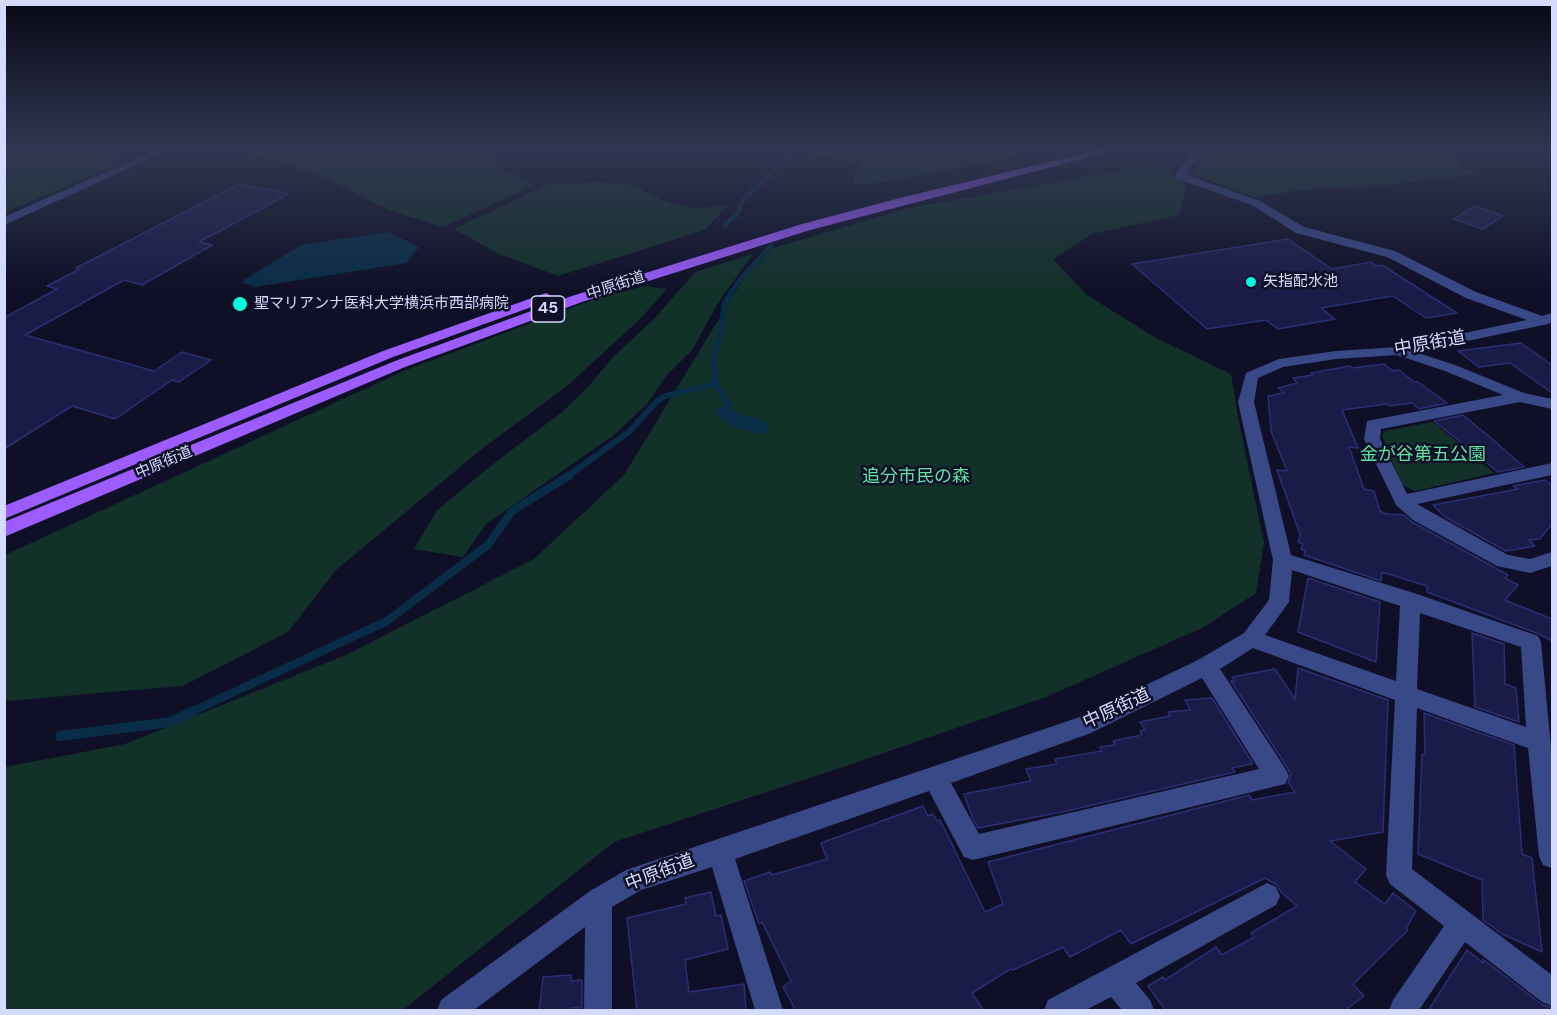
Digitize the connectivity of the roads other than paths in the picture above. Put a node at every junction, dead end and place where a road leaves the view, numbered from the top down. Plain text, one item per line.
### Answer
1 (54, 197) edge
2 (880, 197) edge
3 (924, 197) edge
4 (1240, 197) edge
5 (4, 222) edge
6 (1548, 319) edge
7 (1397, 351) junction
8 (1520, 397) junction
9 (1552, 404) edge
10 (1552, 469) edge
11 (1402, 501) junction
12 (4, 513) edge
13 (4, 530) edge
14 (1552, 559) edge
15 (1282, 560) junction
16 (1410, 600) junction
17 (1251, 639) junction
18 (1206, 666) junction
19 (1407, 696) junction
20 (1539, 742) junction
21 (934, 776) junction
22 (720, 852) junction
23 (1552, 856) edge
24 (1267, 896) dead end
25 (599, 900) junction
26 (1462, 922) junction
27 (1114, 979) junction
28 (1552, 992) edge
29 (451, 1011) edge
30 (598, 1011) edge
31 (769, 1011) edge
32 (1058, 1011) edge
33 (1140, 1011) edge
34 (1403, 1011) edge

1 - 5 street
2 - 12 main road, 中原街道 / 45
3 - 13 main road, 中原街道 / 45
4 - 6 street
6 - 7 street, 中原街道
7 - 8 street
7 - 15 street, 中原街道
8 - 9 street
8 - 11 street
10 - 11 street
11 - 14 street
15 - 16 street
15 - 17 street, 中原街道
16 - 19 street
16 - 20 street
17 - 18 street, 中原街道
17 - 19 street
18 - 21 street, 中原街道
18 - 21 street
19 - 20 street
19 - 26 street
20 - 23 street
21 - 22 street, 中原街道
22 - 25 street, 中原街道
22 - 31 street
24 - 27 street
25 - 29 street, 中原街道
25 - 30 street
26 - 28 street
26 - 34 street
27 - 32 street
27 - 33 street

